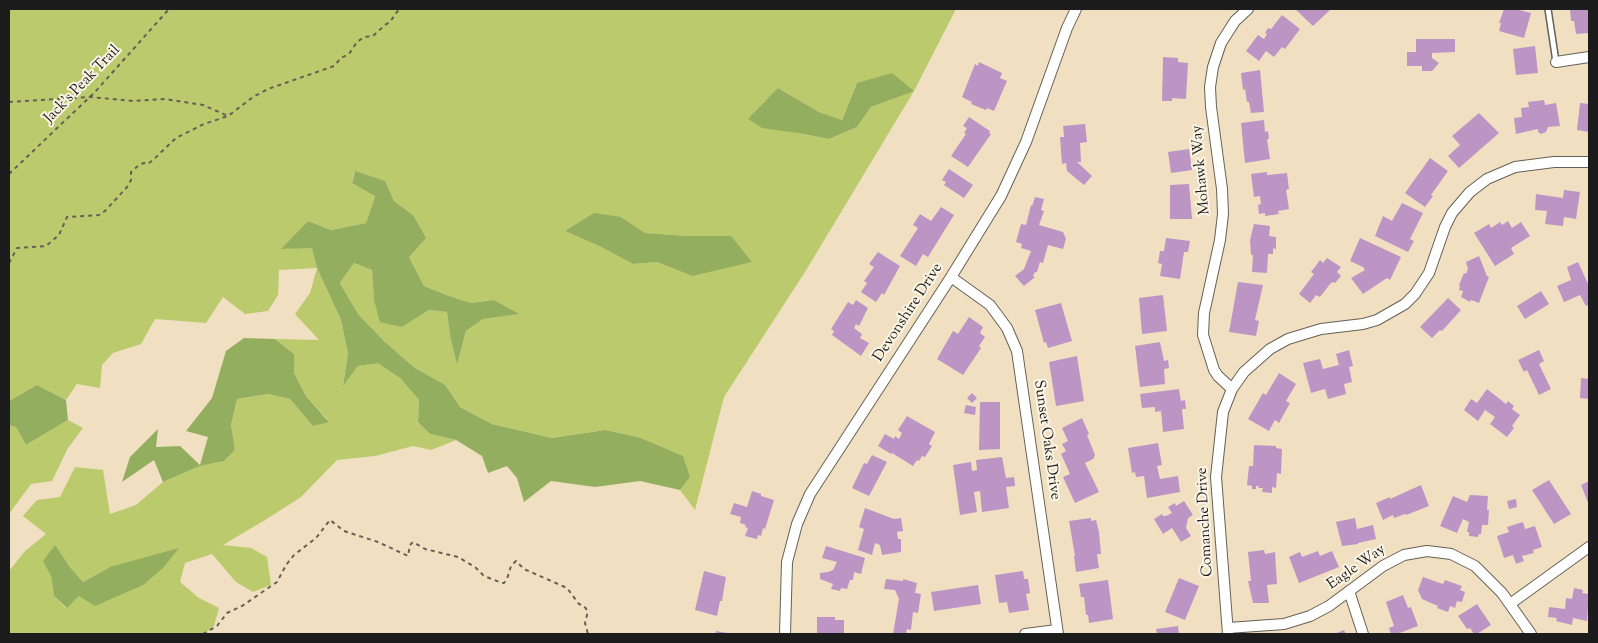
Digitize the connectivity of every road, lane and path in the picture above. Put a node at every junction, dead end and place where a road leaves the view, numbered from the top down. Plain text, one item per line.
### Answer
1 (169, 9) edge
2 (399, 9) edge
3 (1076, 9) edge
4 (1248, 9) edge
5 (1548, 9) edge
6 (1589, 57) edge
7 (1556, 62) joint
8 (90, 97) junction
9 (9, 102) edge
10 (228, 116) junction
11 (1589, 162) edge
12 (9, 174) edge
13 (9, 263) edge
14 (951, 277) junction
15 (1232, 388) junction
16 (1589, 547) edge
17 (1349, 591) junction
18 (1510, 604) junction
19 (1228, 631) edge
20 (1057, 632) edge
21 (203, 634) edge
22 (588, 634) edge
23 (785, 634) edge
24 (1025, 634) edge
25 (1363, 634) edge
26 (1531, 634) edge

1 - 8 path, Jack's Peak Trail
2 - 10 path
3 - 14 street, Devonshire Drive
4 - 15 street, Mohawk Way
5 - 7 lane
6 - 7 street
8 - 9 path
8 - 10 path
8 - 12 path, Jack's Peak Trail
10 - 13 path
11 - 15 street, Comanche Drive
14 - 20 street, Sunset Oaks Drive
14 - 23 street, Devonshire Drive
15 - 19 street, Comanche Drive
16 - 18 street
17 - 18 street, Eagle Way
17 - 19 street, Eagle Way
17 - 25 street
18 - 26 street, Eagle Way
20 - 24 street
21 - 22 path

